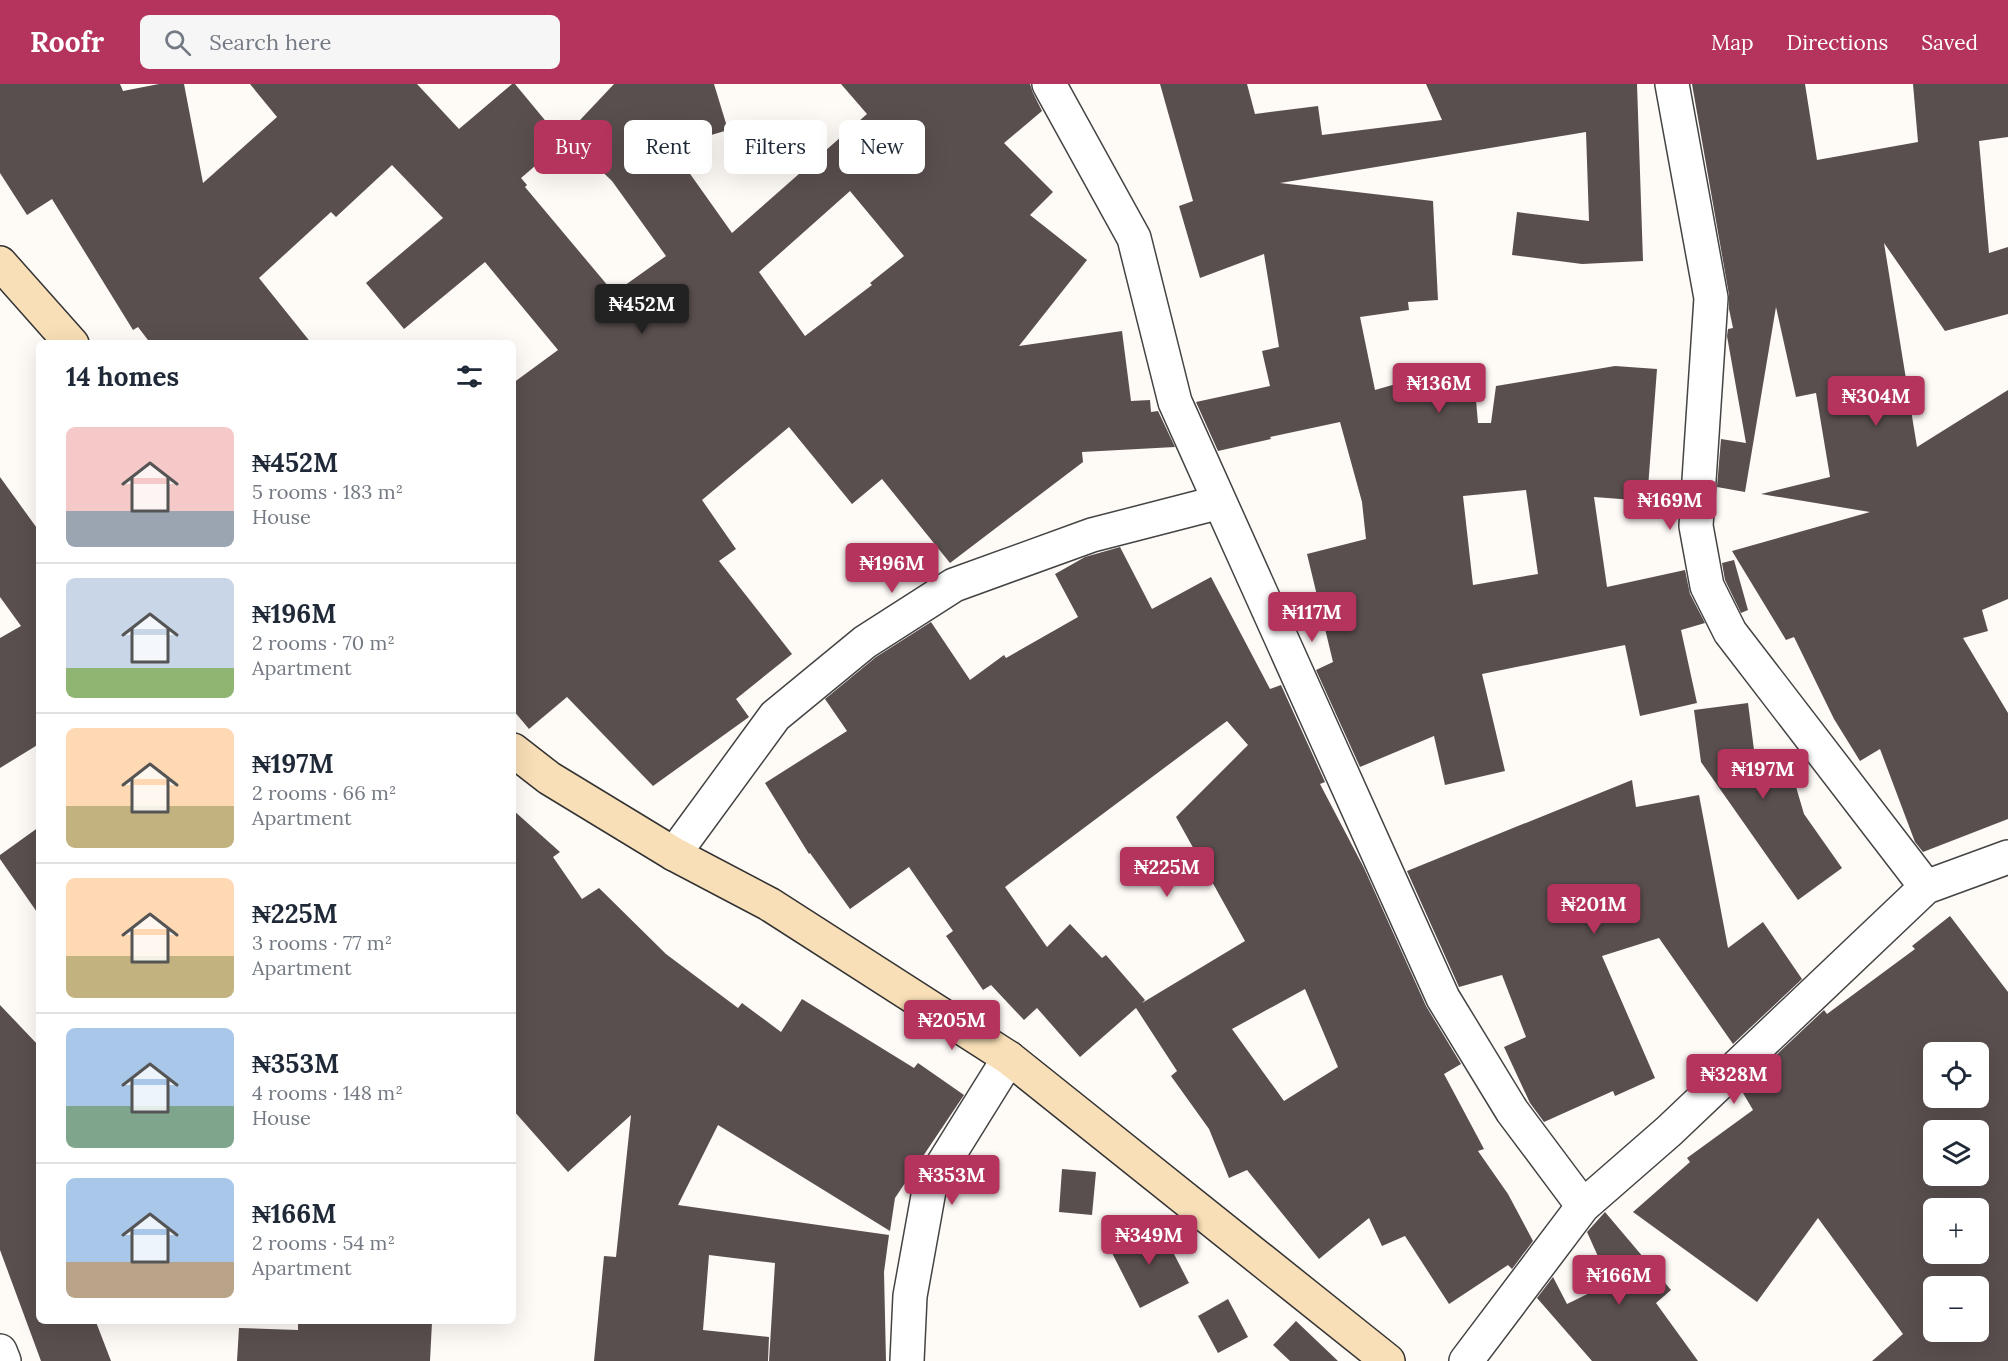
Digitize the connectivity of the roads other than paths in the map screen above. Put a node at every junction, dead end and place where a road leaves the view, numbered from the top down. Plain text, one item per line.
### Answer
1 (1049, 84) edge
2 (1672, 84) edge
3 (0, 263) edge
4 (68, 340) edge
5 (1221, 502) junction
6 (516, 752) edge
7 (674, 854) junction
8 (2008, 857) edge
9 (1926, 887) junction
10 (1009, 1058) junction
11 (1583, 1206) junction
12 (0, 1351) edge
13 (4, 1361) edge
14 (907, 1361) edge
15 (1388, 1361) edge
16 (1466, 1361) edge

1 - 5 street
2 - 9 street
3 - 4 main road
5 - 7 street
5 - 11 street
6 - 7 main road
7 - 10 main road
8 - 9 street
9 - 11 street
10 - 14 street
10 - 15 main road
11 - 16 street
12 - 13 street

